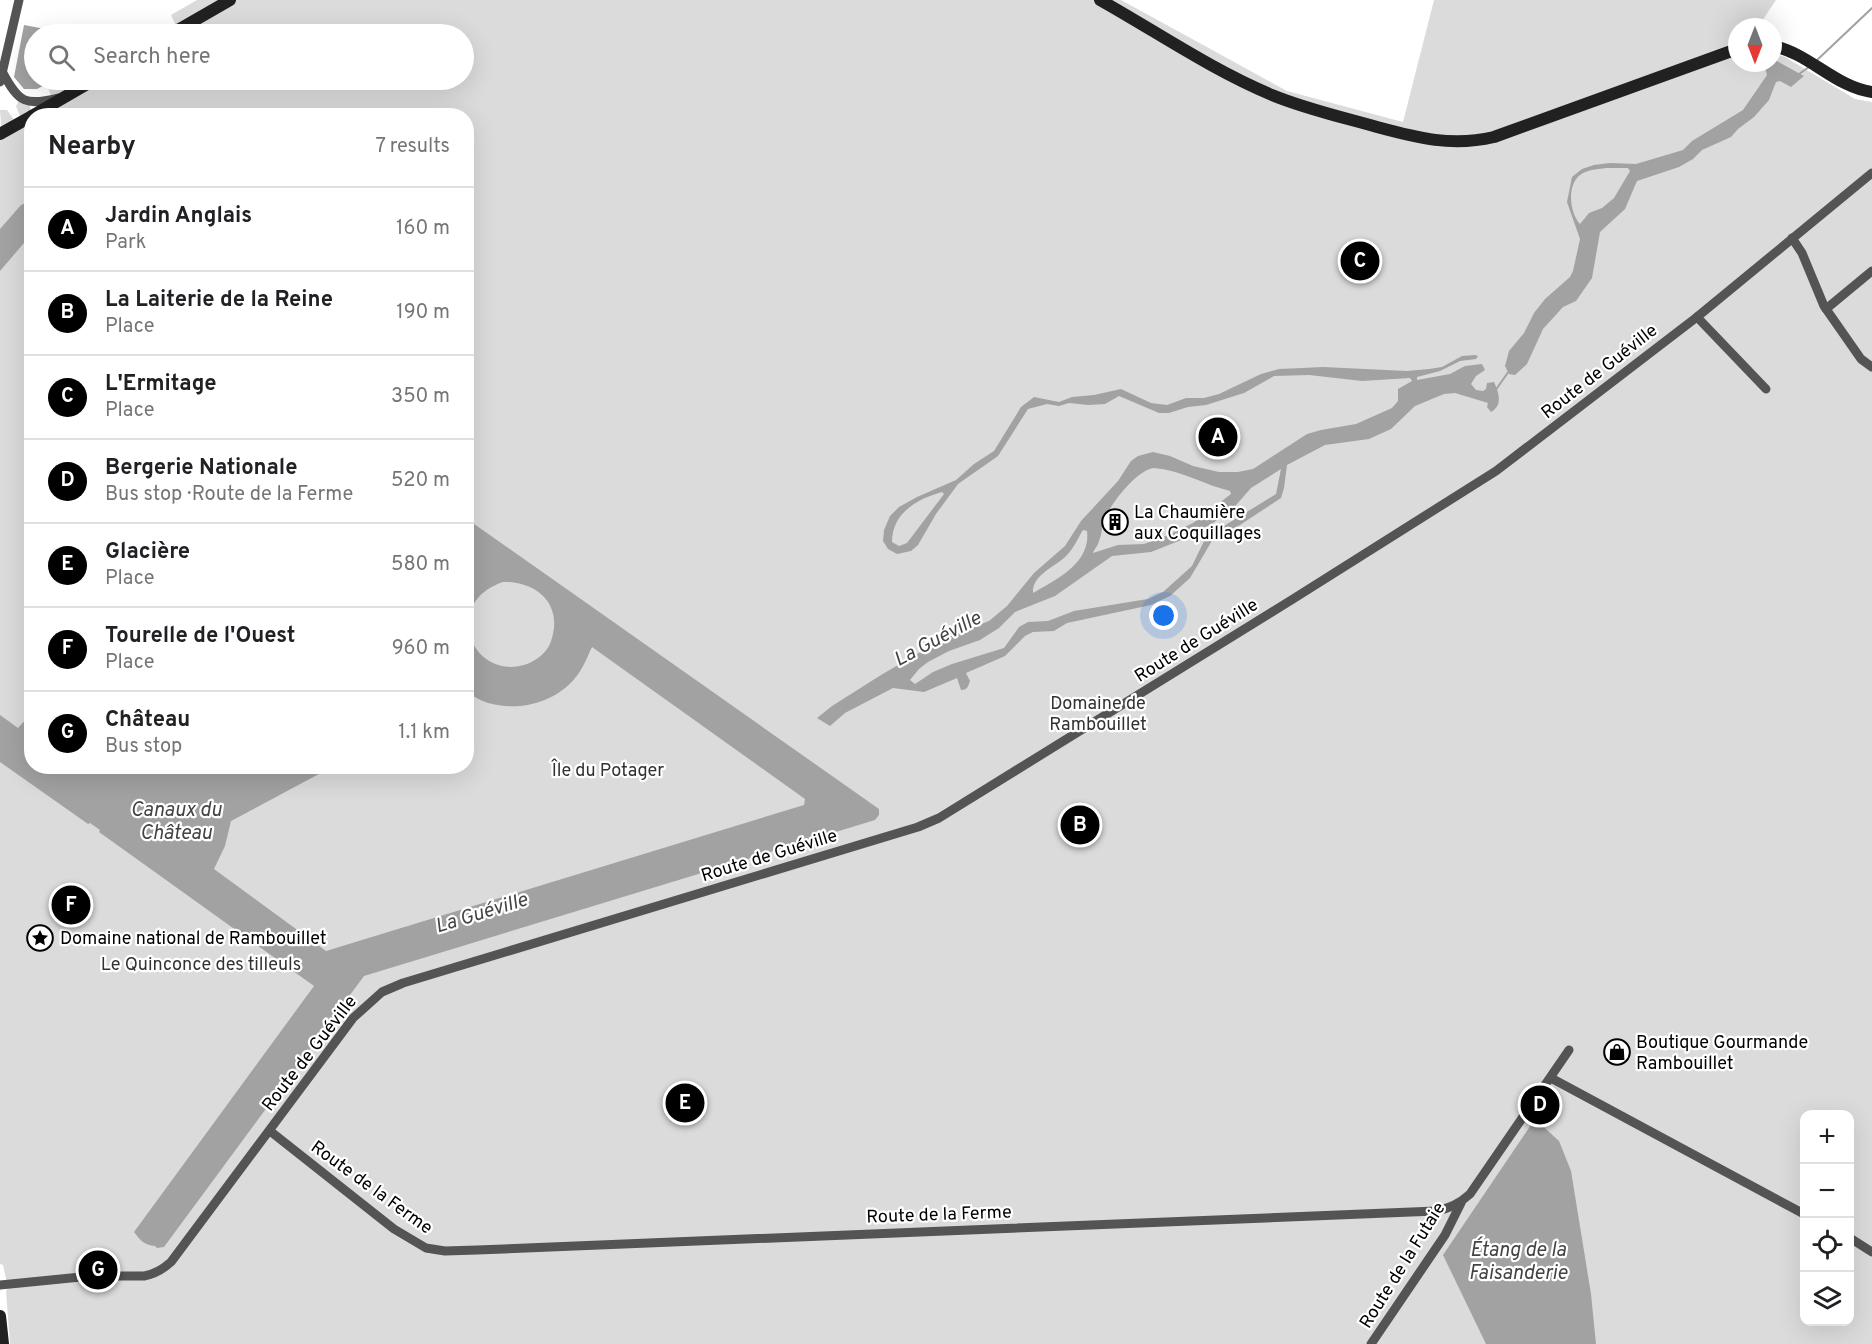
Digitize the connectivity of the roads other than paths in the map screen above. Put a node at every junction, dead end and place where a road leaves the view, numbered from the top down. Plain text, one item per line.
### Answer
1 (19, 0) edge
2 (230, 0) edge
3 (1100, 0) edge
4 (188, 24) edge
5 (1782, 48) edge
6 (1728, 52) edge
7 (1, 78) edge
8 (76, 90) edge
9 (1872, 92) edge
10 (67, 95) junction
11 (45, 108) edge
12 (24, 120) edge
13 (0, 134) edge
14 (1872, 173) edge
15 (1792, 238) junction
16 (1872, 271) edge
17 (1826, 309) junction
18 (1697, 317) junction
19 (1872, 367) edge
20 (1766, 389) dead end
21 (1569, 1050) dead end
22 (1551, 1078) junction
23 (270, 1131) junction
24 (1461, 1203) junction
25 (1800, 1212) edge
26 (1854, 1241) edge
27 (1872, 1252) edge
28 (0, 1285) edge
29 (0, 1316) edge
30 (3, 1344) edge
31 (1371, 1344) edge

1 - 7 street
2 - 4 main road
3 - 6 main road
5 - 9 main road
7 - 10 street
8 - 10 main road
10 - 11 main road
12 - 13 main road
14 - 15 street, Route de Guéville
15 - 17 street
15 - 18 street, Route de Guéville
16 - 17 street
17 - 19 street
18 - 20 street
18 - 23 street, Route de Guéville
21 - 22 street
22 - 24 street
22 - 25 street
23 - 24 street, Route de la Ferme
23 - 28 street, Route de Guéville
24 - 31 street, Route de la Futaie
26 - 27 street
29 - 30 main road

